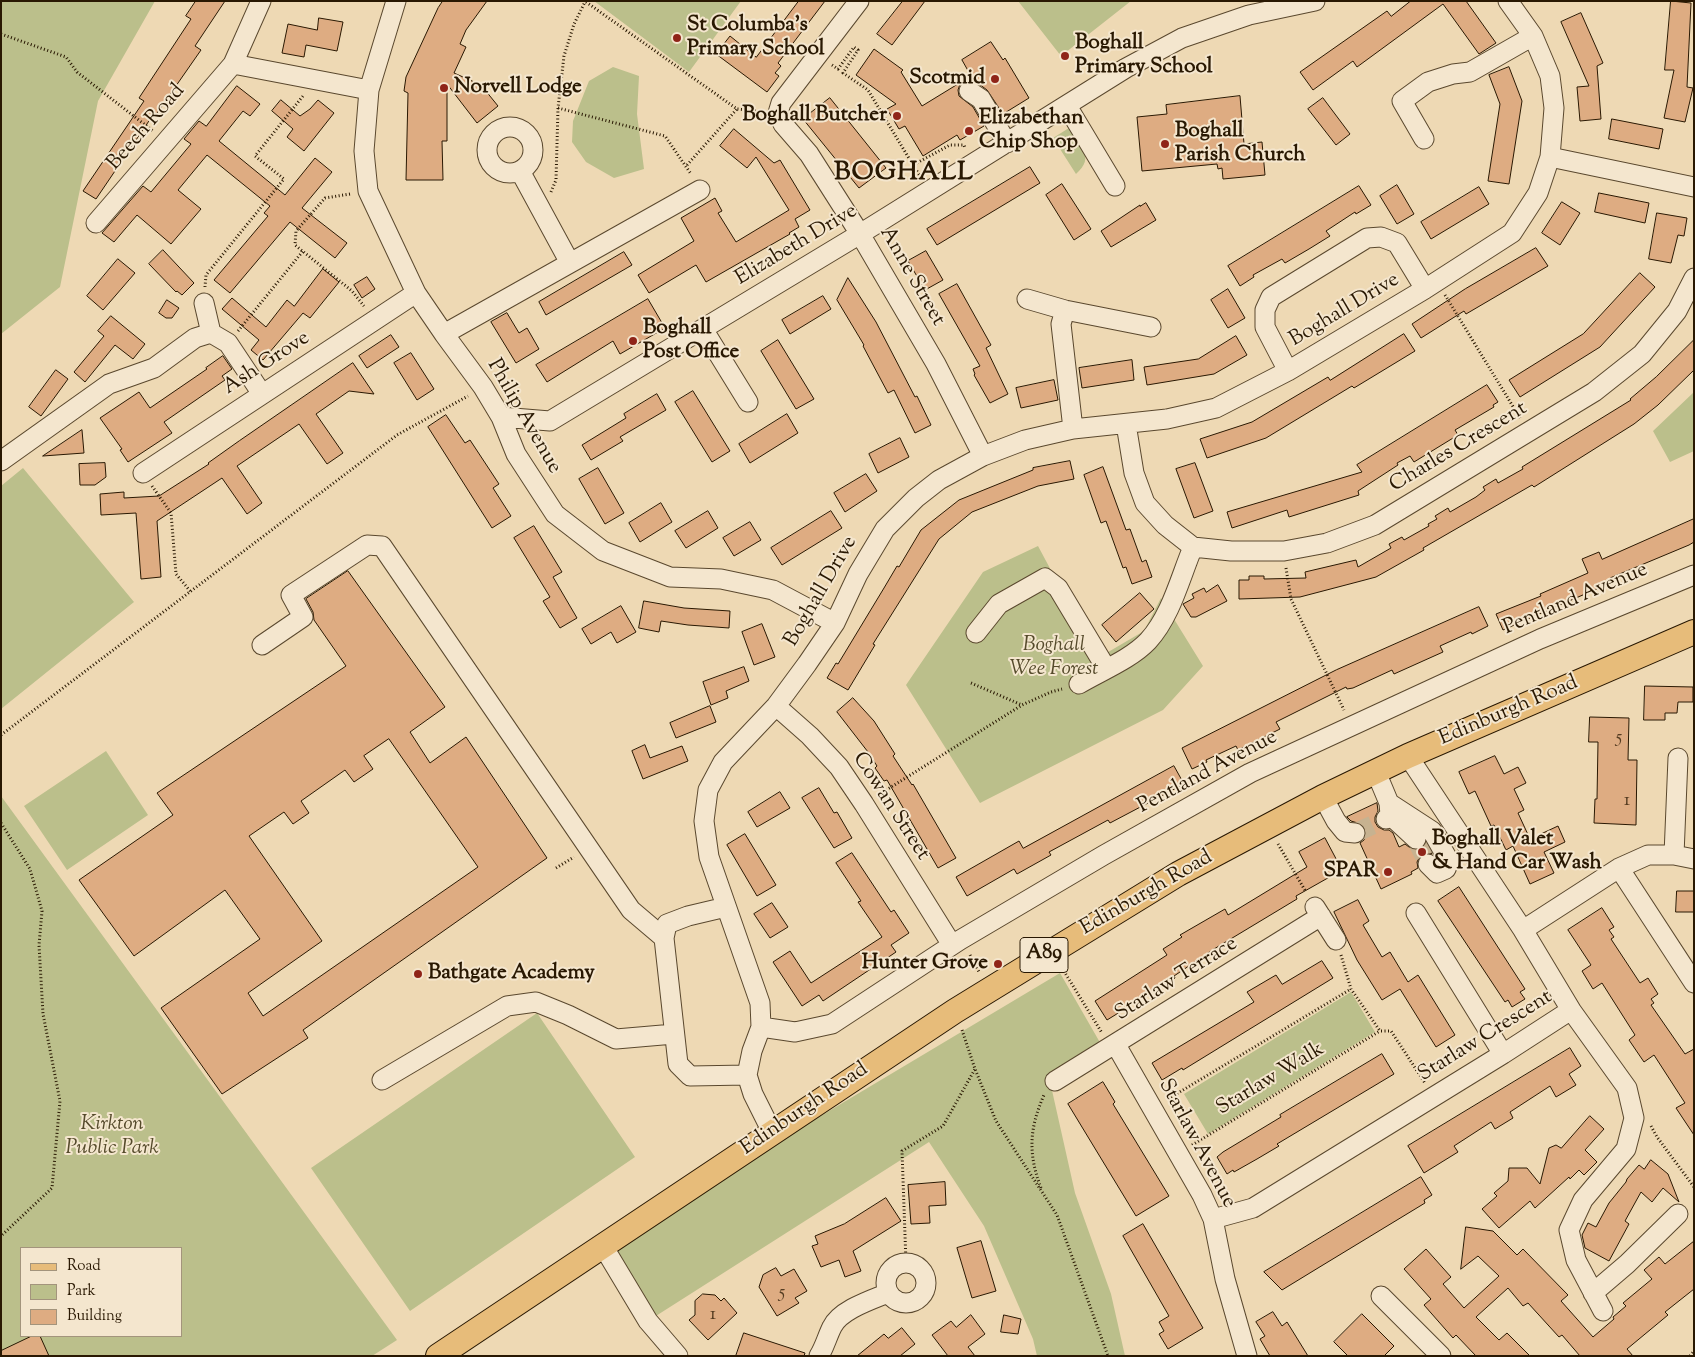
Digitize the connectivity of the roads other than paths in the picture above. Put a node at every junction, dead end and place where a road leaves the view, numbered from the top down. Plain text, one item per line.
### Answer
1 (261, 1) edge
2 (396, 1) edge
3 (859, 1) edge
4 (1314, 1) edge
5 (1508, 1) edge
6 (1533, 36) junction
7 (233, 64) junction
8 (369, 90) junction
9 (969, 91) dead end
10 (1067, 106) junction
11 (1424, 138) dead end
12 (1007, 143) junction
13 (1550, 157) junction
14 (520, 171) dead end
15 (1115, 186) dead end
16 (1694, 187) edge
17 (700, 190) road end
18 (96, 223) dead end
19 (860, 234) junction
20 (570, 262) junction
21 (1694, 278) edge
22 (1431, 286) junction
23 (416, 292) junction
24 (1027, 299) dead end
25 (204, 303) road end
26 (1065, 310) junction
27 (1151, 327) dead end
28 (703, 329) junction
29 (211, 333) junction
30 (444, 334) junction
31 (1288, 371) junction
32 (262, 394) junction
33 (747, 402) dead end
34 (501, 417) junction
35 (1126, 424) junction
36 (1073, 429) junction
37 (983, 456) junction
38 (1, 461) edge
39 (143, 473) road end
40 (1193, 547) junction
41 (1694, 575) edge
42 (835, 623) junction
43 (976, 632) dead end
44 (1694, 632) edge
45 (262, 645) dead end
46 (1106, 668) junction
47 (1080, 684) road end
48 (776, 706) junction
49 (1408, 756) junction
50 (1678, 758) dead end
51 (1376, 772) junction
52 (1323, 797) junction
53 (1388, 812) junction
54 (1355, 833) dead end
55 (1416, 839) tunnel mouth
56 (1674, 855) junction
57 (1694, 859) edge
58 (1428, 864) dead end
59 (1619, 868) junction
60 (726, 907) junction
61 (1416, 912) dead end
62 (1523, 930) junction
63 (664, 938) junction
64 (1336, 940) road end
65 (956, 943) junction
66 (1694, 984) edge
67 (1572, 1010) junction
68 (761, 1026) junction
69 (674, 1034) junction
70 (1113, 1046) junction
71 (1503, 1054) junction
72 (746, 1075) junction
73 (382, 1080) dead end
74 (1055, 1081) road end
75 (772, 1132) junction
76 (1678, 1214) dead end
77 (1213, 1219) junction
78 (603, 1246) junction
79 (888, 1293) junction
80 (1593, 1293) junction
81 (1381, 1296) dead end
82 (1603, 1311) dead end
83 (438, 1356) edge
84 (678, 1356) edge
85 (820, 1356) edge
86 (1247, 1356) edge
87 (1441, 1356) edge

1 - 7 street, Beech Road
2 - 8 street, Philip Avenue
3 - 19 street, Anne Street
4 - 10 street, Elizabeth Drive
5 - 6 street, Boghall Drive
6 - 11 street
6 - 13 street, Boghall Drive
7 - 8 street
7 - 18 street, Beech Road
8 - 23 street, Philip Avenue
9 - 12 street
10 - 12 street, Elizabeth Drive
10 - 15 street
12 - 19 street, Elizabeth Drive
13 - 16 street
13 - 22 street, Boghall Drive
14 - 20 street
17 - 20 street
19 - 28 street, Elizabeth Drive
19 - 37 street, Anne Street
20 - 30 street
21 - 40 street, Charles Crescent
22 - 31 street, Boghall Drive
22 - 31 street, Boghall Drive
23 - 30 street, Philip Avenue
23 - 32 street, Ash Grove
24 - 26 street
25 - 29 street
26 - 27 street
26 - 36 street
28 - 33 street
28 - 34 street, Elizabeth Drive
29 - 32 street
29 - 38 street
30 - 34 street, Philip Avenue
31 - 35 street, Boghall Drive
32 - 39 street, Ash Grove
34 - 42 street, Philip Avenue
35 - 36 street, Boghall Drive
35 - 40 street
36 - 37 street, Boghall Drive
37 - 42 street, Boghall Drive
40 - 46 street
41 - 65 street, Pentland Avenue
42 - 48 street, Boghall Drive
43 - 46 street
44 - 49 main road, Edinburgh Road / A89
45 - 63 street
46 - 47 street
48 - 60 street, Boghall Drive
48 - 65 street, Cowan Street
49 - 51 main road, Edinburgh Road / A89
49 - 62 street, Starlaw Crescent
50 - 56 street
51 - 52 main road, Edinburgh Road / A89
51 - 53 street
52 - 54 street
52 - 75 main road, Edinburgh Road / A89
53 - 55 street
53 - 58 street
56 - 57 street
56 - 59 street
59 - 62 street
59 - 66 street
60 - 63 street
60 - 68 street, Boghall Drive
61 - 71 street
62 - 67 street, Starlaw Crescent
63 - 69 street
64 - 70 street, Starlaw Terrace
65 - 68 street, Pentland Avenue
67 - 71 street, Starlaw Crescent
67 - 80 street
68 - 72 street, Boghall Drive
69 - 72 street
69 - 73 street
70 - 74 street, Starlaw Terrace
70 - 77 street, Starlaw Avenue
71 - 77 street, Starlaw Crescent
72 - 75 street
75 - 78 main road, Edinburgh Road / A89
76 - 80 street
77 - 86 street, Starlaw Avenue
78 - 83 main road, Edinburgh Road / A89
78 - 84 street
79 - 79 street
79 - 85 street
80 - 82 street
81 - 87 street

